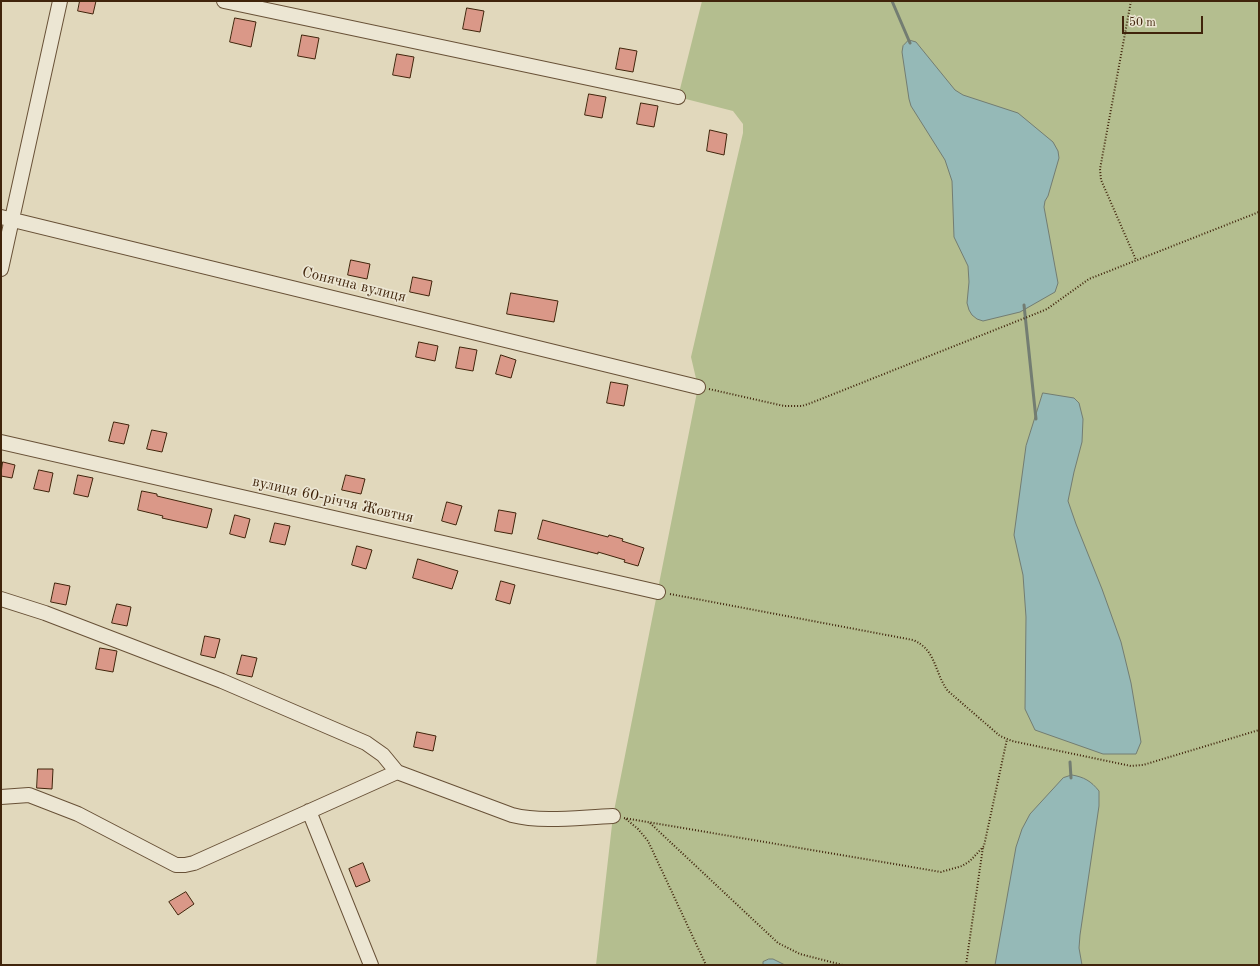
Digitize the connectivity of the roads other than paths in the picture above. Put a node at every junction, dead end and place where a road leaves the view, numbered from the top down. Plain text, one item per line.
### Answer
1 (60, 1) edge
2 (224, 1) edge
3 (678, 97) dead end
4 (6, 218) edge
5 (1, 269) edge
6 (698, 387) road end
7 (1, 442) edge
8 (658, 592) road end
9 (1, 599) edge
10 (397, 772) junction
11 (1, 796) edge
12 (310, 811) junction
13 (619, 817) road end
14 (371, 965) edge

1 - 4 street
2 - 3 street
4 - 5 street
4 - 6 street, Сонячна вулиця
7 - 8 street, вулиця 60-річчя Жовтня
9 - 10 street
10 - 12 street
10 - 13 street
11 - 12 street
12 - 14 street

